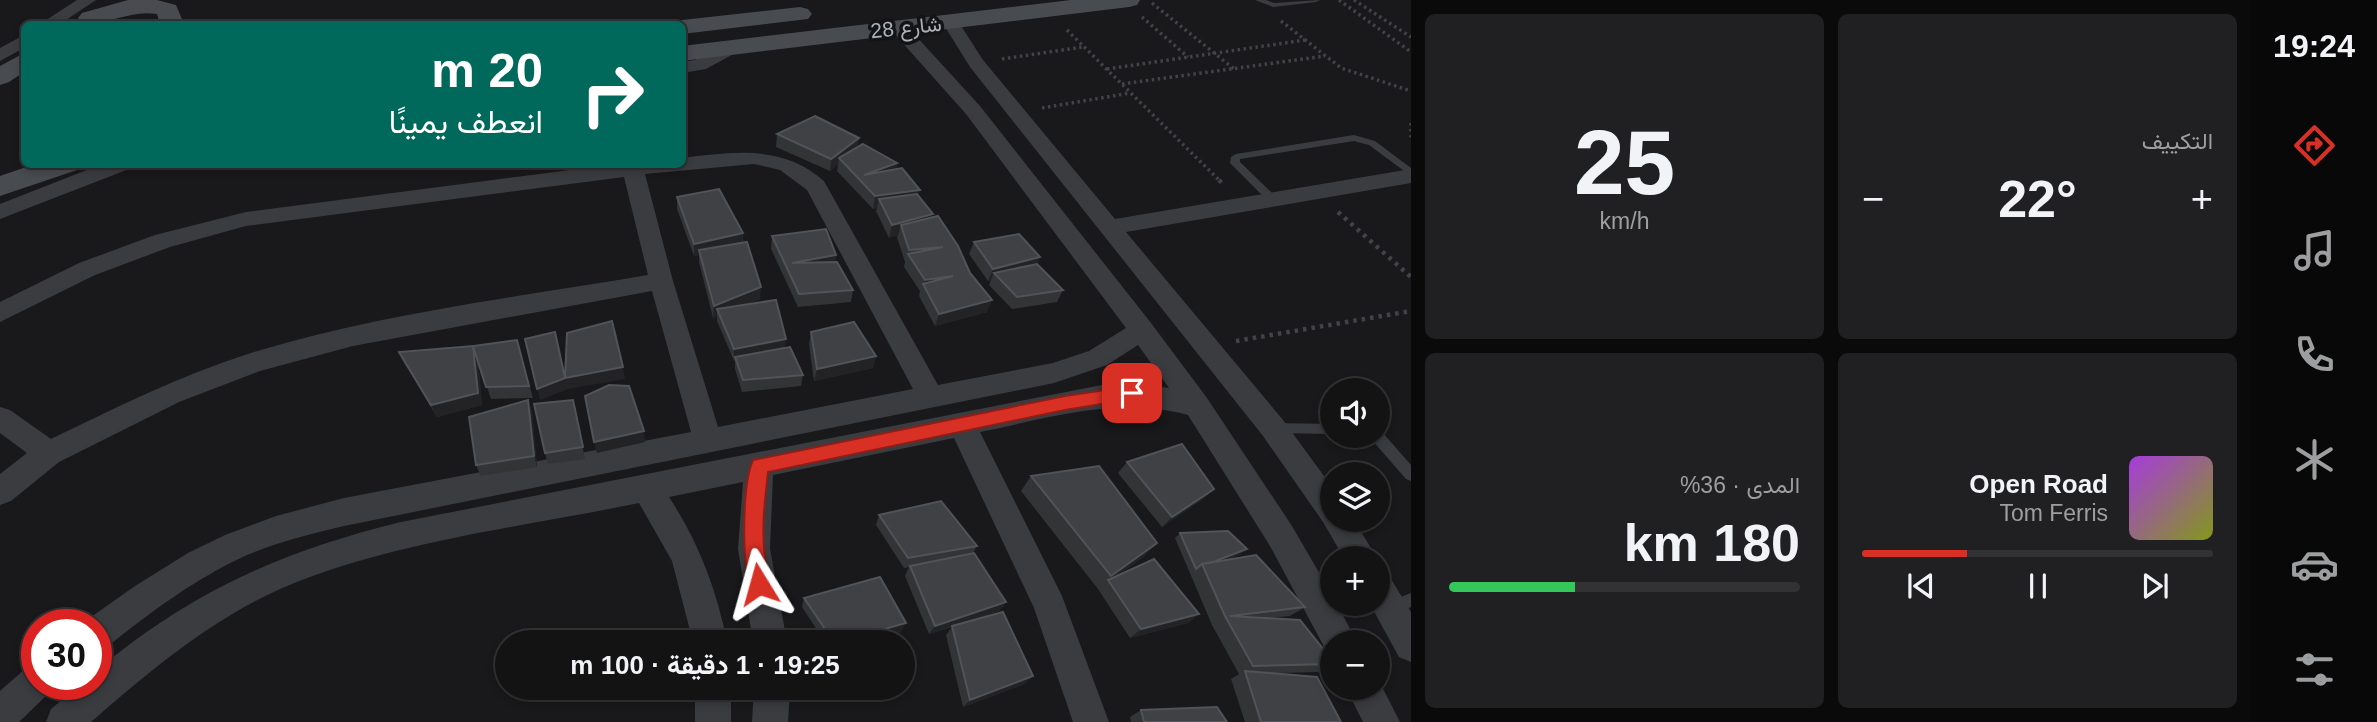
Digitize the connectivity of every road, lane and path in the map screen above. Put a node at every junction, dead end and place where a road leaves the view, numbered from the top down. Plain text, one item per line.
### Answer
1 (117, 0) edge
2 (1126, 0) edge
3 (1149, 0) edge
4 (1259, 0) edge
5 (1316, 0) edge
6 (1339, 0) edge
7 (1354, 0) edge
8 (1269, 4) junction
9 (1046, 10) junction
10 (826, 11) dead end
11 (86, 14) edge
12 (172, 16) edge
13 (60, 21) edge
14 (950, 22) junction
15 (720, 23) junction
16 (686, 27) edge
17 (898, 27) junction
18 (1411, 37) edge
19 (1305, 40) junction
20 (21, 42) edge
21 (733, 47) junction
22 (1084, 47) junction
23 (1411, 52) edge
24 (686, 53) edge
25 (1215, 53) junction
26 (0, 55) edge
27 (1325, 56) junction
28 (1189, 57) junction
29 (21, 63) edge
30 (976, 63) junction
31 (686, 67) edge
32 (1234, 68) junction
33 (1107, 69) junction
34 (0, 77) edge
35 (1122, 84) junction
36 (1411, 91) edge
37 (1131, 93) junction
38 (1013, 109) junction
39 (972, 110) junction
40 (1411, 123) edge
41 (1411, 139) edge
42 (21, 154) edge
43 (686, 164) edge
44 (55, 168) edge
45 (111, 168) edge
46 (642, 168) edge
47 (0, 169) edge
48 (633, 169) junction
49 (1411, 174) edge
50 (0, 186) edge
51 (1315, 192) junction
52 (1272, 200) junction
53 (1244, 204) junction
54 (0, 212) edge
55 (1110, 227) junction
56 (1411, 276) edge
57 (661, 281) junction
58 (1411, 311) edge
59 (0, 313) edge
60 (1142, 330) junction
61 (1206, 346) junction
62 (930, 396) junction
63 (1197, 406) junction
64 (0, 418) edge
65 (962, 426) junction
66 (1273, 428) junction
67 (1320, 429) edge
68 (708, 441) junction
69 (1387, 448) edge
70 (49, 453) junction
71 (760, 466) junction
72 (1411, 475) edge
73 (646, 489) junction
74 (0, 492) edge
75 (1320, 495) edge
76 (1393, 598) edge
77 (112, 622) edge
78 (707, 630) edge
79 (768, 630) edge
80 (1333, 630) edge
81 (1411, 645) edge
82 (21, 696) edge
83 (713, 700) edge
84 (771, 700) edge
85 (1370, 700) edge
86 (0, 715) edge
87 (64, 722) edge
88 (713, 722) edge
89 (770, 722) edge
90 (1091, 722) edge
91 (1382, 722) edge

1 - 11 street
2 - 9 street, شارع 28
2 - 28 path
3 - 25 path
4 - 8 lane
5 - 8 lane
6 - 23 path
7 - 18 path
8 - 19 path
9 - 14 street, شارع 28
9 - 22 path
10 - 15 street
11 - 12 street
11 - 13 street
14 - 17 street, شارع 28
14 - 30 street
15 - 16 street
15 - 21 street
17 - 21 street, شارع 28
17 - 39 street
19 - 25 path
19 - 27 path
20 - 26 street
21 - 24 street, شارع 28
21 - 31 street
22 - 30 path
22 - 33 path
25 - 28 path
25 - 32 path
27 - 32 path
27 - 36 path
28 - 33 path
29 - 34 street
30 - 38 street
32 - 35 path
33 - 35 path
35 - 37 path
37 - 38 path
37 - 53 path
38 - 39 street
38 - 55 street
39 - 60 street
40 - 41 path
42 - 47 street
43 - 62 street
44 - 50 street
45 - 54 street
46 - 48 street
48 - 57 street
48 - 59 street
49 - 51 street
49 - 52 lane
51 - 52 street
51 - 56 path
52 - 53 street
53 - 55 street
55 - 61 street
57 - 68 street
57 - 70 street
58 - 61 path
60 - 62 street
60 - 63 street
61 - 66 street
62 - 68 street
63 - 65 street
63 - 80 street
64 - 70 street
65 - 71 street
65 - 90 street
66 - 67 lane
66 - 75 street
68 - 77 street
69 - 72 lane
70 - 74 street
71 - 73 street
71 - 79 street
73 - 78 street
73 - 87 street
76 - 81 street
82 - 86 street
83 - 88 street
84 - 89 street
85 - 91 street

